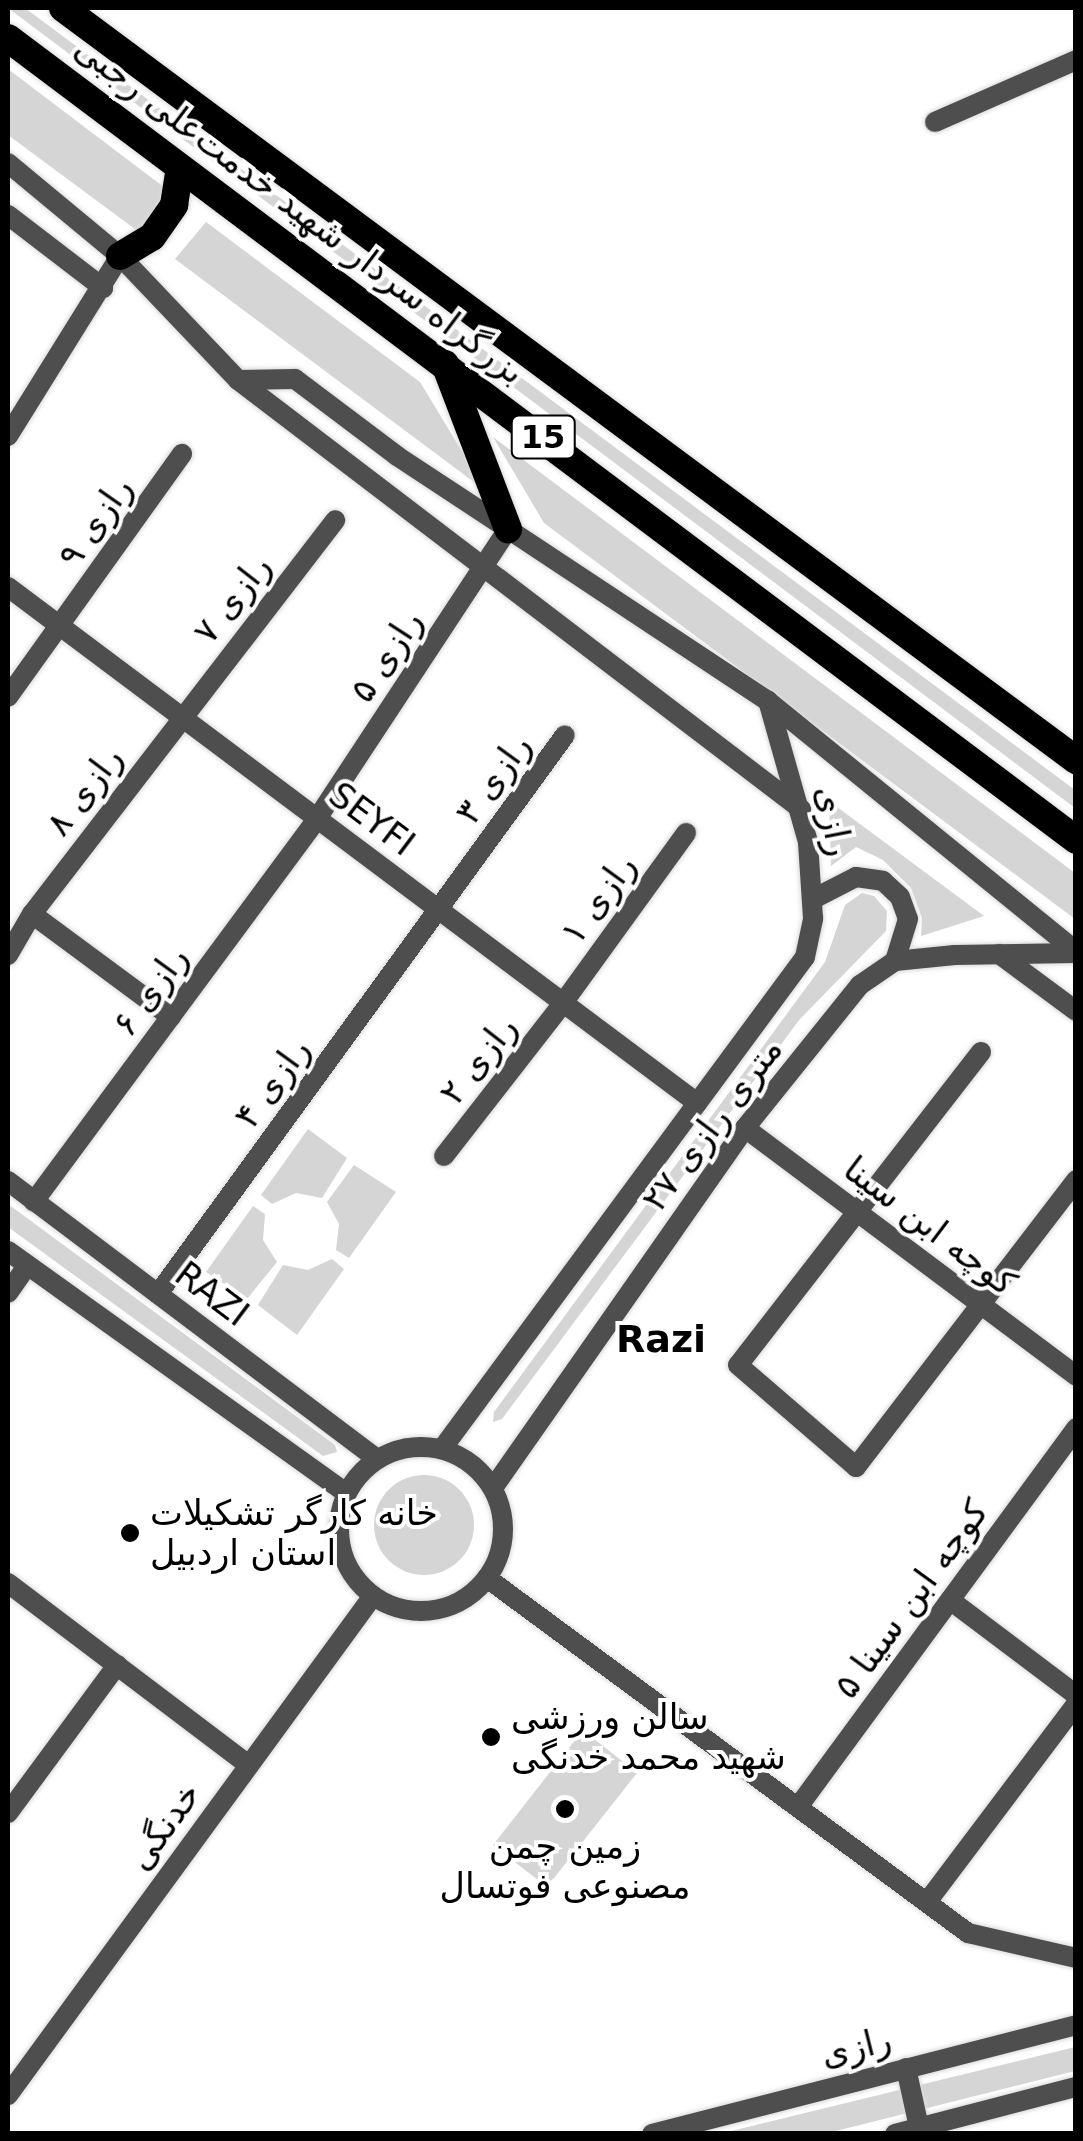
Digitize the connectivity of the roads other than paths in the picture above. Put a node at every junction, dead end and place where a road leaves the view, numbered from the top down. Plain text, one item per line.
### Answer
1 (63, 8) edge
2 (8, 38) edge
3 (1076, 60) edge
4 (935, 122) dead end
5 (8, 163) edge
6 (180, 169) junction
7 (8, 214) edge
8 (120, 256) junction
9 (103, 288) junction
10 (444, 363) junction
11 (238, 380) junction
12 (8, 436) edge
13 (182, 454) dead end
14 (334, 520) dead end
15 (508, 529) junction
16 (484, 567) junction
17 (8, 587) edge
18 (61, 627) junction
19 (8, 698) edge
20 (768, 701) junction
21 (182, 717) junction
22 (566, 735) dead end
23 (1076, 760) edge
24 (801, 809) junction
25 (317, 819) junction
26 (686, 833) dead end
27 (1076, 840) edge
28 (813, 899) junction
29 (438, 909) junction
30 (32, 914) junction
31 (1076, 952) edge
32 (999, 954) junction
33 (8, 955) edge
34 (805, 958) joint
35 (895, 962) junction
36 (564, 1003) junction
37 (1076, 1010) edge
38 (171, 1017) junction
39 (980, 1052) dead end
40 (697, 1103) junction
41 (746, 1128) junction
42 (444, 1156) dead end
43 (1076, 1180) edge
44 (8, 1181) edge
45 (34, 1202) junction
46 (856, 1212) junction
47 (8, 1251) edge
48 (27, 1266) junction
49 (8, 1293) edge
50 (158, 1294) junction
51 (980, 1304) junction
52 (1076, 1376) edge
53 (1076, 1428) edge
54 (442, 1449) junction
55 (376, 1459) junction
56 (492, 1488) junction
57 (346, 1493) junction
58 (487, 1578) junction
59 (8, 1583) edge
60 (372, 1596) junction
61 (950, 1600) junction
62 (117, 1665) junction
63 (1076, 1695) edge
64 (1076, 1704) edge
65 (249, 1765) junction
66 (798, 1808) junction
67 (8, 1814) edge
68 (927, 1902) junction
69 (1076, 1958) edge
70 (1076, 2026) edge
71 (906, 2068) junction
72 (1076, 2086) edge
73 (8, 2095) edge
74 (919, 2127) junction
75 (652, 2134) edge
76 (895, 2134) edge

1 - 23 highway, بزرگراه سردار شهید خدمت‌علی رجبی / 15
2 - 6 highway, بزرگراه سردار شهید خدمت‌علی رجبی / 15
3 - 4 street
5 - 8 street
6 - 8 highway
6 - 10 highway, بزرگراه سردار شهید خدمت‌علی رجبی / 15
7 - 9 street
8 - 9 street
8 - 11 street
9 - 12 street
10 - 15 highway
10 - 27 highway, بزرگراه سردار شهید خدمت‌علی رجبی / 15
11 - 15 street
11 - 16 street
13 - 18 street, رازی ۹
14 - 21 street, رازی ۷
15 - 16 street, رازی ۵
15 - 20 street
16 - 24 street
16 - 25 street, رازی ۵
17 - 18 street, SEYFI
18 - 19 street, رازی ۹
18 - 21 street, SEYFI
20 - 24 street, رازی
20 - 31 street
21 - 25 street, SEYFI
21 - 30 street, رازی ۸
22 - 29 street, رازی ۳
24 - 28 street, رازی
25 - 29 street, SEYFI
25 - 38 street, رازی ۶
26 - 36 street, رازی ۱
28 - 34 street, رازی
28 - 35 street
29 - 36 street, SEYFI
29 - 50 street, رازی ۴
30 - 33 street, رازی ۸
30 - 38 street
31 - 32 street
32 - 35 street
32 - 37 street
34 - 40 street, ۲۷ متری رازی
35 - 41 street, ۲۷ متری رازی
36 - 40 street, SEYFI
36 - 42 street, رازی ۲
38 - 45 street, رازی ۶
39 - 46 street
40 - 54 street, ۲۷ متری رازی
41 - 46 street, کوچه ابن سینا
41 - 56 street, ۲۷ متری رازی
43 - 51 street
44 - 45 street, RAZI
45 - 50 street, RAZI
46 - 51 street, کوچه ابن سینا
46 - 51 street
47 - 48 street
48 - 49 street
48 - 57 street
50 - 55 street, RAZI
51 - 52 street, کوچه ابن سینا
53 - 61 street, کوچه ابن سینا ۵
54 - 55 street
54 - 56 street
55 - 57 street
56 - 58 street
57 - 60 street
58 - 60 street
58 - 66 street
59 - 62 street
60 - 65 street, خدنگی
61 - 63 street
61 - 66 street, کوچه ابن سینا ۵
62 - 65 street
62 - 67 street
64 - 68 street
65 - 73 street, خدنگی
66 - 68 street
68 - 69 street
70 - 71 street, رازی
71 - 74 street
71 - 75 street, رازی
72 - 74 street
74 - 76 street

